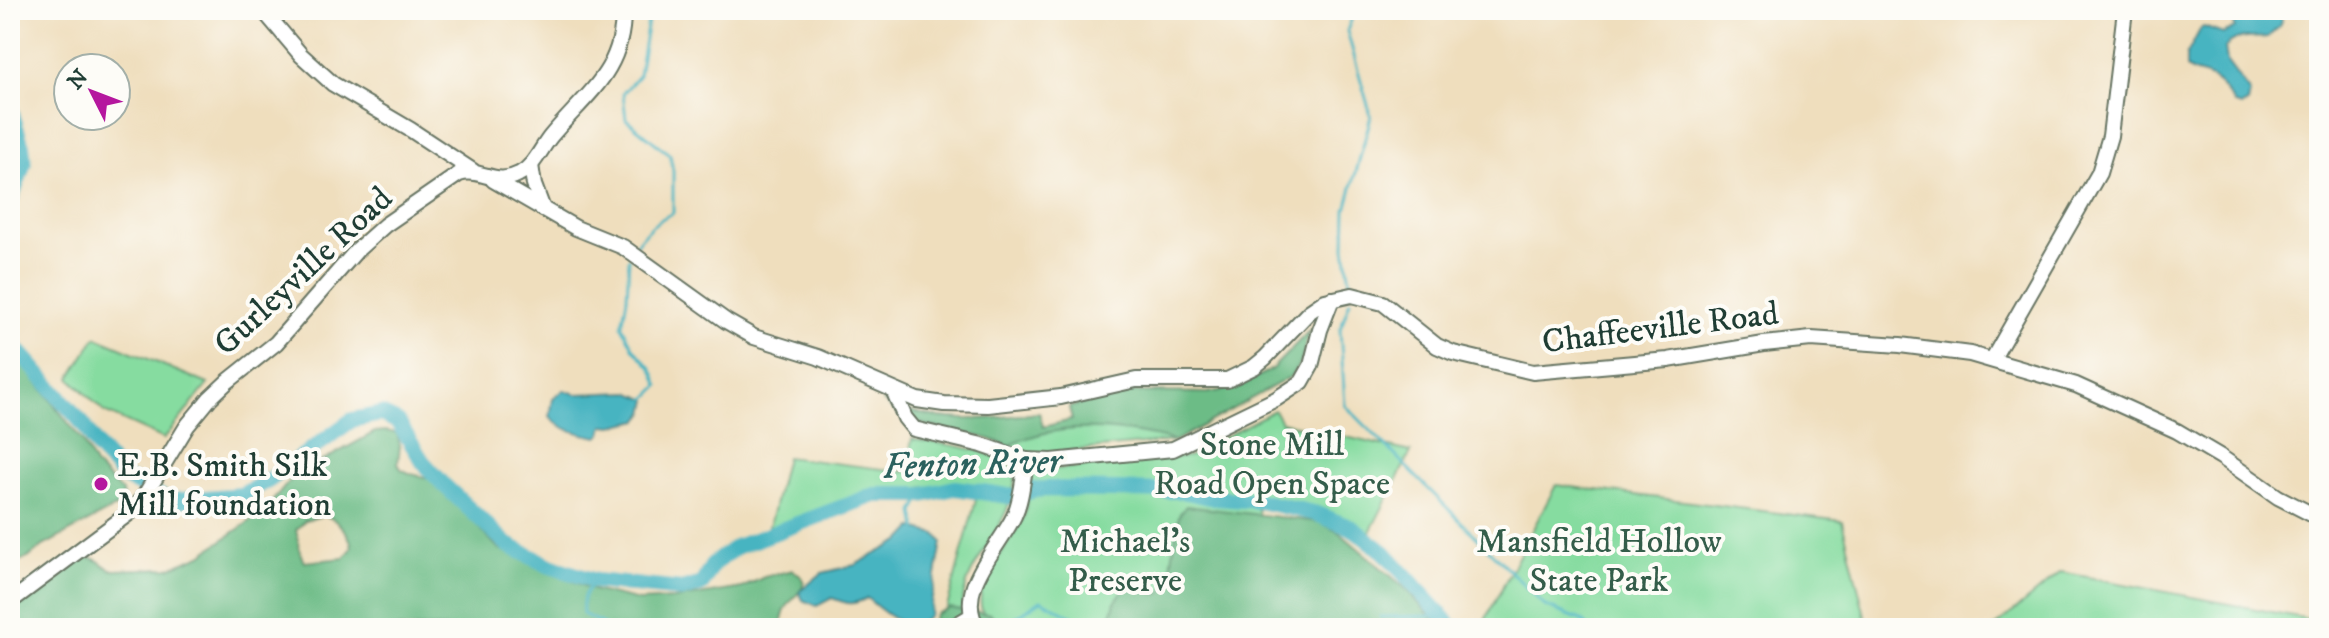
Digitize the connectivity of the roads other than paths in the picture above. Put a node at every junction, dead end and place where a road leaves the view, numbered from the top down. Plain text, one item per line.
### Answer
1 (263, 10) edge
2 (623, 10) edge
3 (2125, 10) edge
4 (531, 165) junction
5 (473, 171) junction
6 (493, 180) junction
7 (543, 209) junction
8 (1332, 299) junction
9 (1992, 360) junction
10 (894, 392) junction
11 (1026, 460) junction
12 (2319, 518) edge
13 (10, 602) edge
14 (974, 622) edge
15 (951, 628) edge

1 - 5 street
2 - 4 street
3 - 9 street
4 - 6 street
4 - 7 street
5 - 6 street
5 - 13 street, Gurleyville Road
6 - 7 street
7 - 10 street
8 - 9 street, Chaffeeville Road
8 - 10 street
8 - 11 street
9 - 12 street, Chaffeeville Road
10 - 11 street
11 - 14 street
14 - 15 street

